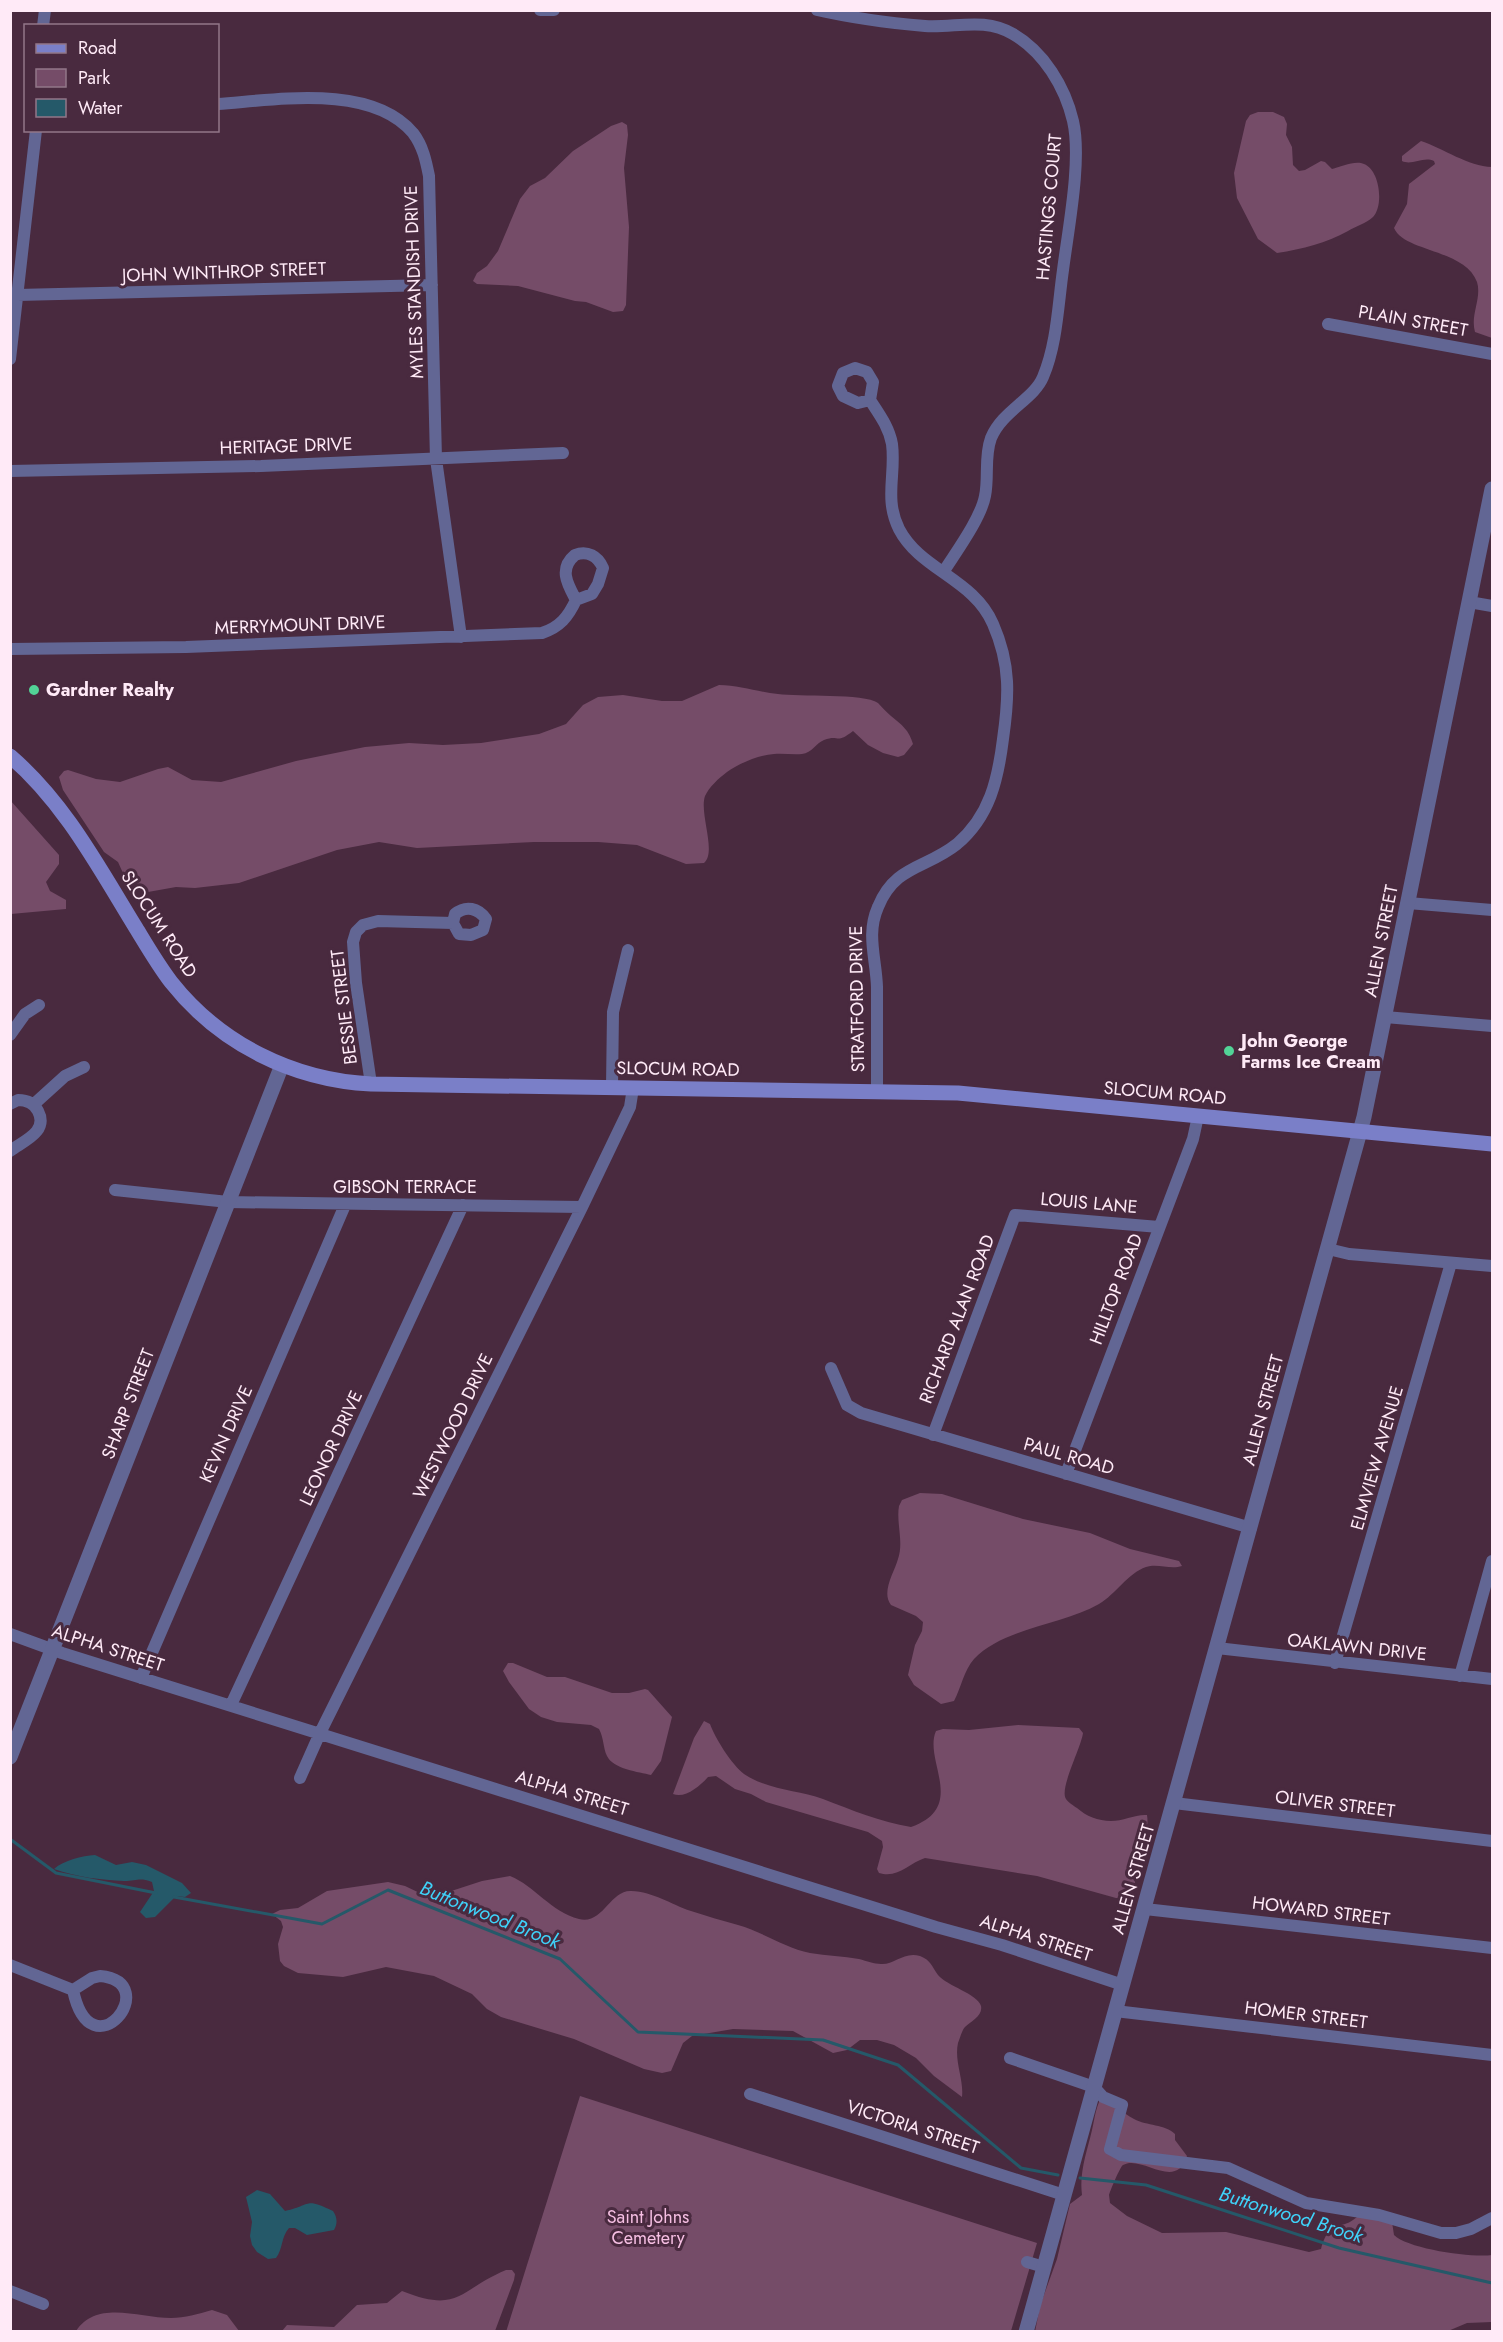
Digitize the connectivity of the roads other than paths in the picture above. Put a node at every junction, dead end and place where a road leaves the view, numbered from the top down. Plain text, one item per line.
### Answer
1 (540, 10) edge
2 (554, 10) edge
3 (817, 10) edge
4 (219, 104) edge
5 (36, 132) edge
6 (432, 285) junction
7 (17, 296) junction
8 (1328, 324) dead end
9 (1492, 354) edge
10 (10, 359) edge
11 (870, 400) dead end
12 (563, 453) dead end
13 (436, 459) junction
14 (10, 471) edge
15 (1492, 489) edge
16 (944, 572) junction
17 (576, 600) dead end
18 (1469, 602) junction
19 (1492, 606) edge
20 (462, 637) junction
21 (10, 649) edge
22 (10, 756) edge
23 (1408, 903) junction
24 (1492, 910) edge
25 (453, 923) dead end
26 (628, 950) dead end
27 (39, 1005) dead end
28 (1385, 1017) junction
29 (1492, 1026) edge
30 (10, 1035) edge
31 (282, 1065) junction
32 (84, 1067) dead end
33 (371, 1084) junction
34 (612, 1087) junction
35 (633, 1088) junction
36 (877, 1091) junction
37 (10, 1104) edge
38 (33, 1105) junction
39 (1198, 1116) junction
40 (1360, 1131) junction
41 (1492, 1144) edge
42 (12, 1147) edge
43 (115, 1190) dead end
44 (228, 1202) junction
45 (463, 1204) junction
46 (345, 1205) junction
47 (582, 1207) junction
48 (1016, 1215) joint
49 (1159, 1227) junction
50 (1328, 1250) junction
51 (1451, 1263) junction
52 (1492, 1266) edge
53 (831, 1368) dead end
54 (933, 1435) junction
55 (1066, 1474) junction
56 (1251, 1528) junction
57 (1492, 1562) edge
58 (10, 1634) edge
59 (1217, 1648) junction
60 (52, 1650) junction
61 (1335, 1663) junction
62 (1460, 1676) junction
63 (141, 1678) junction
64 (1492, 1679) edge
65 (231, 1706) junction
66 (320, 1733) junction
67 (10, 1756) edge
68 (300, 1778) dead end
69 (1174, 1803) junction
70 (1492, 1841) edge
71 (1145, 1909) junction
72 (1492, 1948) edge
73 (10, 1965) edge
74 (1123, 1985) junction
75 (73, 1990) junction
76 (1115, 2011) junction
77 (1492, 2055) edge
78 (1010, 2058) dead end
79 (1094, 2087) junction
80 (750, 2094) dead end
81 (1064, 2195) junction
82 (1492, 2218) edge
83 (1027, 2262) dead end
84 (1044, 2267) junction
85 (10, 2290) edge
86 (43, 2304) dead end
87 (1026, 2331) edge

1 - 2 street
3 - 16 street, HASTINGS COURT
4 - 6 street, MYLES STANDISH DRIVE
5 - 7 street
6 - 7 street, JOHN WINTHROP STREET
6 - 13 street, MYLES STANDISH DRIVE
7 - 10 street
8 - 9 street, PLAIN STREET
11 - 16 street, STRATFORD DRIVE
12 - 13 street, HERITAGE DRIVE
13 - 14 street, HERITAGE DRIVE
13 - 20 street, MYLES STANDISH DRIVE
15 - 18 street, ALLEN STREET
16 - 36 street, STRATFORD DRIVE
17 - 20 street, MERRYMOUNT DRIVE
18 - 19 street
18 - 23 street, ALLEN STREET
20 - 21 street, MERRYMOUNT DRIVE
22 - 31 main road, SLOCUM ROAD
23 - 24 street
23 - 28 street, ALLEN STREET
25 - 33 street, BESSIE STREET
26 - 34 street
27 - 30 street
28 - 29 street
28 - 40 street, ALLEN STREET
31 - 33 main road, SLOCUM ROAD
31 - 44 street, SHARP STREET
32 - 38 street
33 - 34 main road, SLOCUM ROAD
34 - 35 main road, SLOCUM ROAD
35 - 36 main road, SLOCUM ROAD
35 - 47 street, WESTWOOD DRIVE
36 - 39 main road, SLOCUM ROAD
37 - 38 street
38 - 42 street
39 - 40 main road, SLOCUM ROAD
39 - 49 street, HILLTOP ROAD
40 - 41 main road, SLOCUM ROAD
40 - 50 street, ALLEN STREET
43 - 44 street, GIBSON TERRACE
44 - 46 street, GIBSON TERRACE
44 - 60 street, SHARP STREET
45 - 46 street, GIBSON TERRACE
45 - 47 street, GIBSON TERRACE
45 - 65 street, LEONOR DRIVE
46 - 63 street, KEVIN DRIVE
47 - 66 street, WESTWOOD DRIVE
48 - 49 street, LOUIS LANE
48 - 54 street, RICHARD ALAN ROAD
49 - 55 street, HILLTOP ROAD
50 - 51 street
50 - 56 street, ALLEN STREET
51 - 52 street
51 - 61 street, ELMVIEW AVENUE
53 - 54 street, PAUL ROAD
54 - 55 street, PAUL ROAD
55 - 56 street, PAUL ROAD
56 - 59 street, ALLEN STREET
57 - 62 street
58 - 60 street, ALPHA STREET
59 - 61 street, OAKLAWN DRIVE
59 - 69 street, ALLEN STREET
60 - 63 street, ALPHA STREET
60 - 67 street, SHARP STREET
61 - 62 street, OAKLAWN DRIVE
62 - 64 street, OAKLAWN DRIVE
63 - 65 street, ALPHA STREET
65 - 66 street, ALPHA STREET
66 - 68 street, WESTWOOD DRIVE
66 - 74 street, ALPHA STREET
69 - 70 street, OLIVER STREET
69 - 71 street, ALLEN STREET
71 - 72 street, HOWARD STREET
71 - 74 street, ALLEN STREET
73 - 75 street
74 - 76 street, ALLEN STREET
75 - 75 street
76 - 77 street, HOMER STREET
76 - 79 street, ALLEN STREET
78 - 79 street
79 - 81 street, ALLEN STREET
79 - 82 street
80 - 81 street, VICTORIA STREET
81 - 84 street, ALLEN STREET
83 - 84 street
84 - 87 street, ALLEN STREET
85 - 86 street

